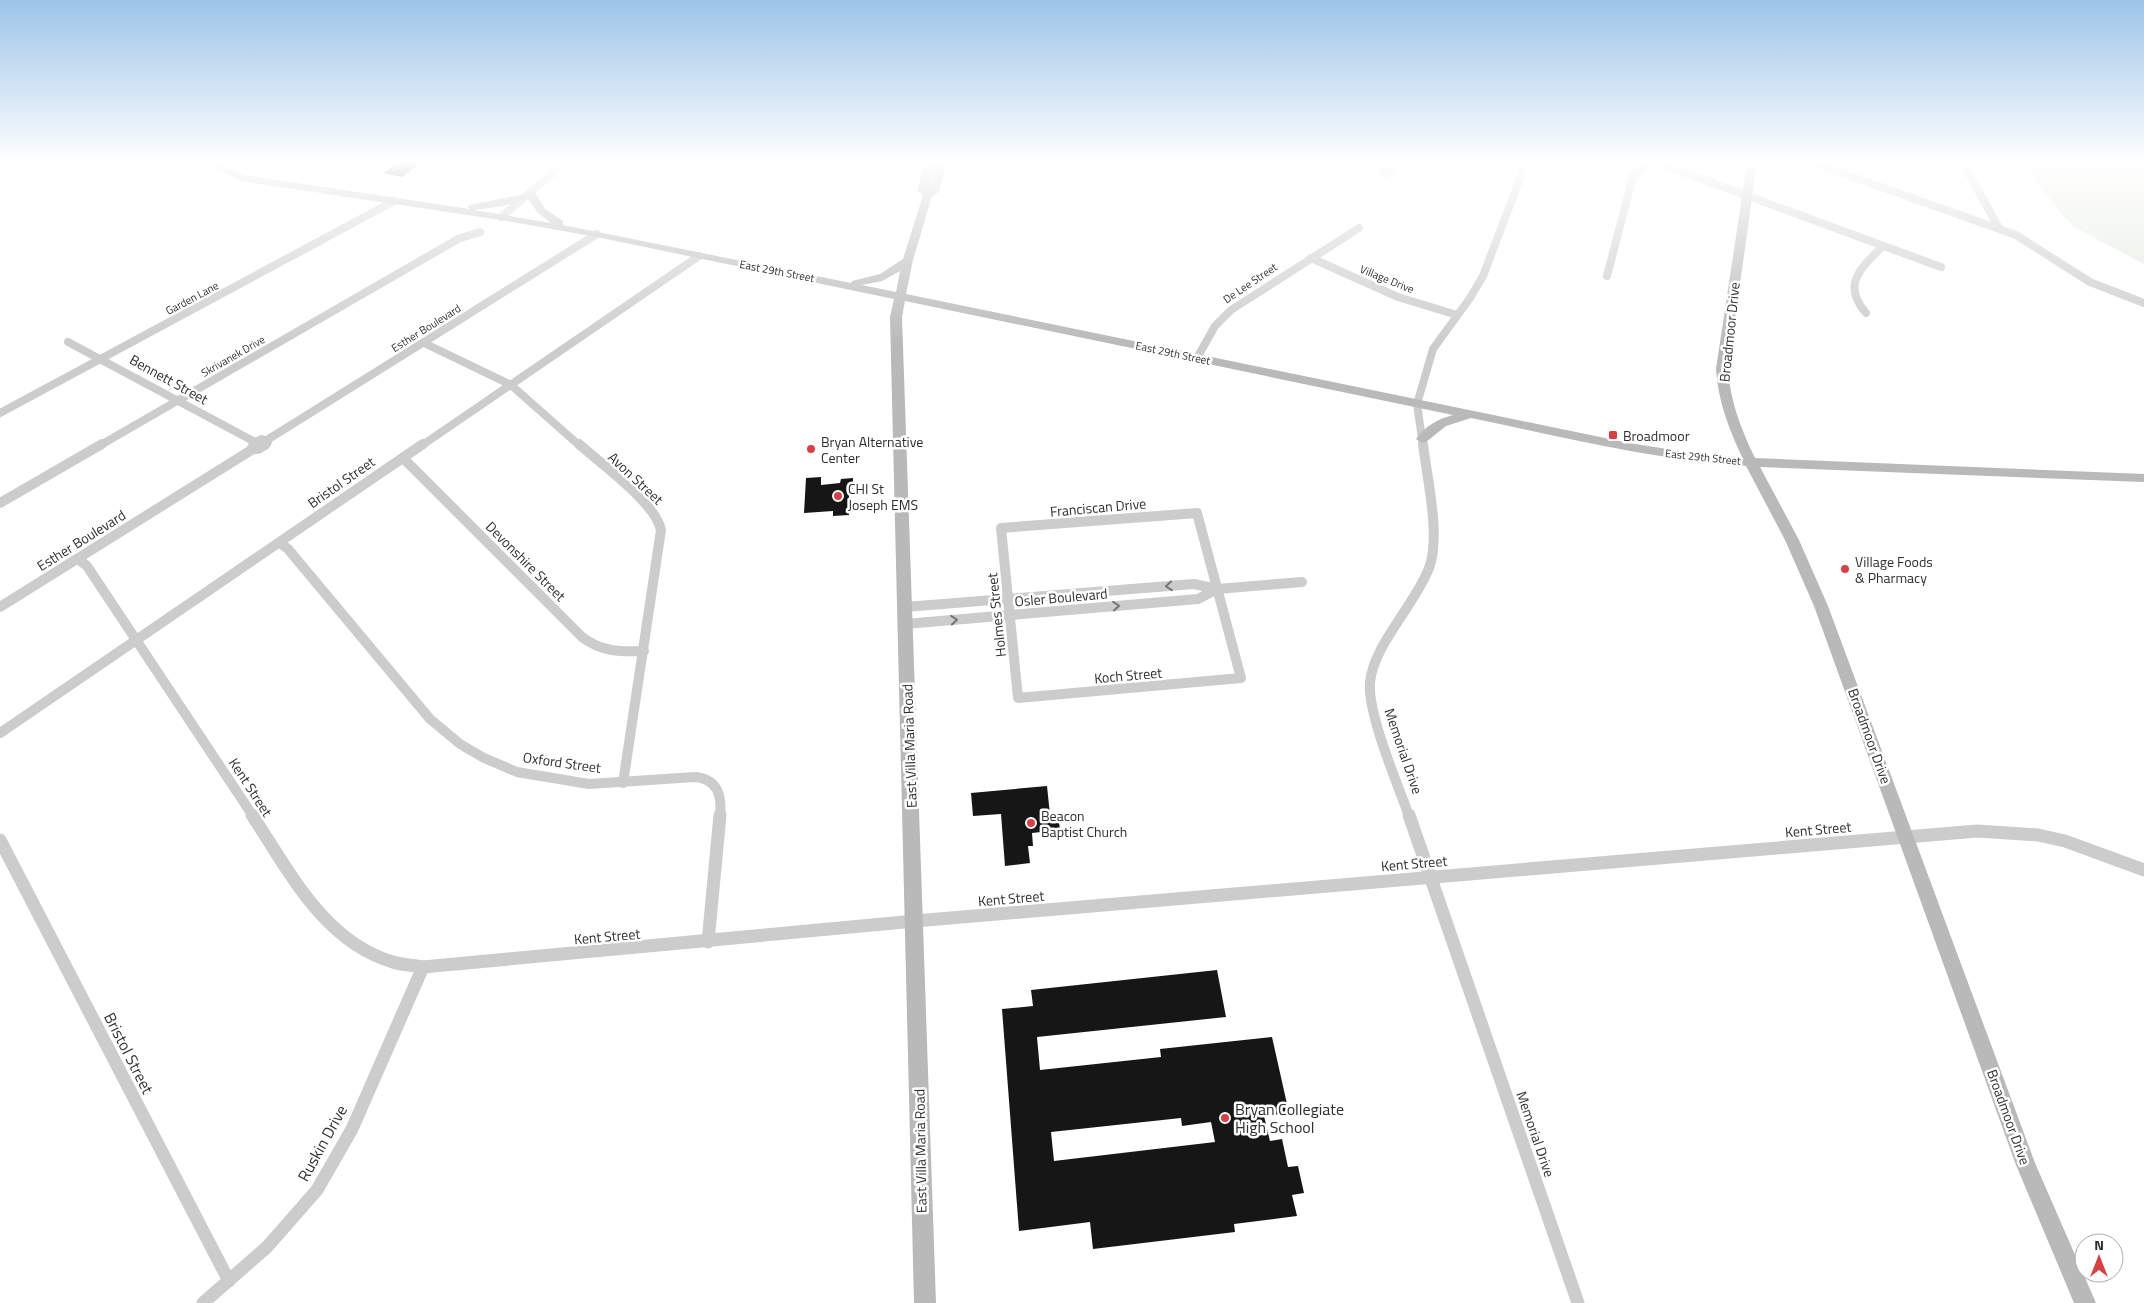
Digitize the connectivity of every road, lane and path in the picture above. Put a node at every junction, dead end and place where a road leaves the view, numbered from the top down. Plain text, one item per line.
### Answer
1 (354, 224) edge
2 (538, 224) edge
3 (561, 224) edge
4 (919, 224) edge
5 (1503, 224) edge
6 (1621, 224) edge
7 (1743, 224) edge
8 (1823, 224) edge
9 (1987, 224) edge
10 (1997, 224) edge
11 (1359, 228) dead end
12 (1999, 228) junction
13 (572, 230) junction
14 (480, 232) dead end
15 (597, 234) junction
16 (1883, 246) junction
17 (699, 256) junction
18 (1310, 258) junction
19 (908, 260) junction
20 (1941, 267) dead end
21 (1607, 276) dead end
22 (843, 284) junction
23 (900, 296) junction
24 (2144, 303) edge
25 (1866, 313) dead end
26 (1457, 315) junction
27 (68, 342) dead end
28 (424, 344) junction
29 (1197, 358) junction
30 (102, 359) junction
31 (511, 385) junction
32 (178, 400) junction
33 (1417, 404) junction
34 (0, 413) edge
35 (1471, 416) junction
36 (1422, 439) junction
37 (254, 446) junction
38 (402, 458) junction
39 (1752, 462) junction
40 (2144, 478) edge
41 (0, 503) edge
42 (1001, 528) joint
43 (280, 543) junction
44 (78, 559) junction
45 (1302, 582) dead end
46 (1217, 589) junction
47 (1008, 599) junction
48 (0, 607) edge
49 (905, 607) junction
50 (1010, 616) junction
51 (905, 624) junction
52 (136, 639) junction
53 (644, 651) junction
54 (1018, 698) joint
55 (0, 733) edge
56 (622, 783) junction
57 (1906, 837) junction
58 (0, 840) edge
59 (2144, 870) edge
60 (1432, 877) junction
61 (915, 921) junction
62 (708, 942) junction
63 (423, 967) junction
64 (229, 1281) junction
65 (203, 1303) edge
66 (925, 1303) edge
67 (1578, 1303) edge
68 (2085, 1303) edge

1 - 30 street, Garden Lane
2 - 13 main road, East 29th Street
3 - 13 main road
4 - 19 main road, East Villa Maria Road
5 - 26 street, Memorial Drive
6 - 21 street
7 - 39 main road, Broadmoor Drive
8 - 16 street
9 - 12 street
10 - 12 street
11 - 18 street, De Lee Street
12 - 24 street
13 - 15 main road, East 29th Street
14 - 32 street, Skrivanek Drive
15 - 17 main road, East 29th Street
15 - 28 street, Esther Boulevard
16 - 20 street
16 - 25 street
17 - 22 main road, East 29th Street
17 - 31 street, Bristol Street
18 - 26 street, Village Drive
18 - 29 street, De Lee Street
19 - 22 main road
19 - 23 main road, East Villa Maria Road
22 - 23 main road, East 29th Street
23 - 29 main road, East 29th Street
23 - 49 main road, East Villa Maria Road
26 - 33 street, Memorial Drive
27 - 30 street, Bennett Street
28 - 31 street, Avon Street
28 - 37 street, Esther Boulevard
29 - 33 main road, East 29th Street
30 - 32 street, Bennett Street
30 - 34 street, Garden Lane
31 - 38 street, Bristol Street
31 - 53 street, Avon Street
32 - 37 street, Bennett Street
32 - 41 street, Skrivanek Drive
33 - 35 main road, East 29th Street
33 - 36 street, Memorial Drive
35 - 36 main road
35 - 39 main road, East 29th Street
36 - 60 street, Memorial Drive
37 - 44 street, Esther Boulevard
38 - 43 street, Bristol Street
38 - 53 street, Devonshire Street
39 - 40 main road, East 29th Street
39 - 57 main road, Broadmoor Drive
42 - 46 street, Franciscan Drive
42 - 47 street, Holmes Street
43 - 52 street, Bristol Street
43 - 56 street, Oxford Street
44 - 48 street, Esther Boulevard
44 - 52 street, Kent Street
45 - 46 street, Osler Boulevard
46 -> 47 street, Osler Boulevard
50 -> 46 street, Osler Boulevard
46 - 54 street, Koch Street
47 - 49 street, Osler Boulevard
47 - 50 street, Holmes Street
49 - 51 main road, East Villa Maria Road
51 -> 50 street, Osler Boulevard
50 - 54 street, Holmes Street
51 - 61 main road, East Villa Maria Road
52 - 55 street, Bristol Street
52 - 63 street, Kent Street
53 - 56 street, Avon Street
56 - 62 street, Oxford Street
57 - 59 street, Kent Street
57 - 60 street, Kent Street
57 - 68 main road, Broadmoor Drive
58 - 64 street, Bristol Street
60 - 61 street, Kent Street
60 - 67 street, Memorial Drive
61 - 62 street, Kent Street
61 - 66 main road, East Villa Maria Road
62 - 63 street, Kent Street
63 - 64 street, Ruskin Drive
64 - 65 street, Ruskin Drive

